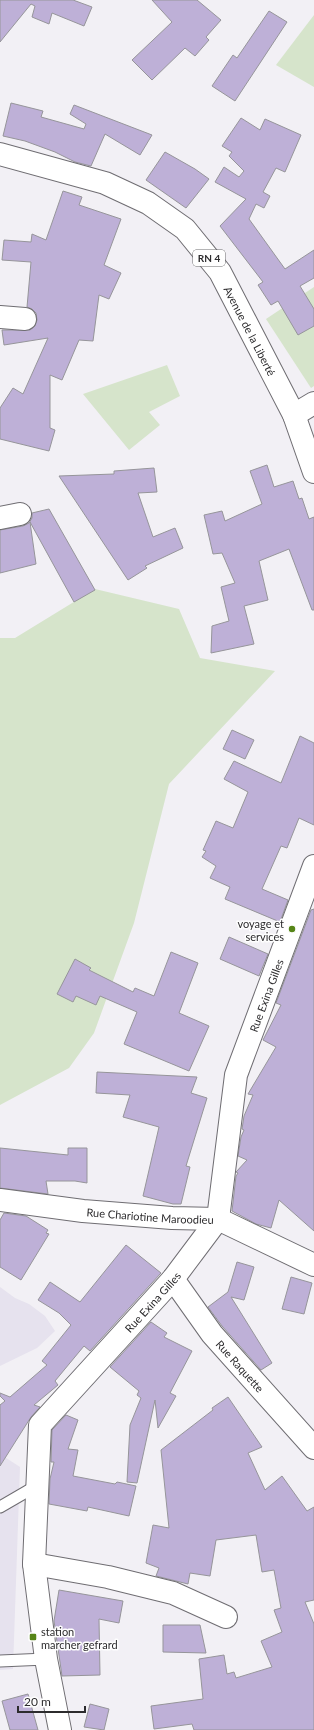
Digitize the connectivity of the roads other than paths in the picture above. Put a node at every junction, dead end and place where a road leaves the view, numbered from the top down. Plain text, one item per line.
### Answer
1 (0, 154) edge
2 (0, 317) edge
3 (25, 318) dead end
4 (314, 403) edge
5 (294, 415) junction
6 (314, 472) edge
7 (314, 866) edge
8 (0, 1200) edge
9 (218, 1218) junction
10 (314, 1265) edge
11 (173, 1278) junction
12 (314, 1448) edge
13 (38, 1485) junction
14 (0, 1507) edge
15 (34, 1564) junction
16 (226, 1617) dead end
17 (46, 1659) junction
18 (0, 1661) edge
19 (60, 1730) edge

1 - 5 street, Avenue de la Liberté / RN 4
2 - 3 street
4 - 5 street
5 - 6 street, Avenue de la Liberté / RN 4
7 - 9 street, Rue Exina Gilles
8 - 9 street, Rue Chariotine Maroodieu
9 - 10 street, Rue Chariotine Maroodieu
9 - 11 street, Rue Exina Gilles
11 - 12 street, Rue Raquette
11 - 13 street, Rue Exina Gilles
13 - 14 lane
13 - 15 street, Rue Exina Gilles
15 - 16 street
15 - 17 street, Rue Exina Gilles
17 - 18 lane
17 - 19 street, Rue Exina Gilles

